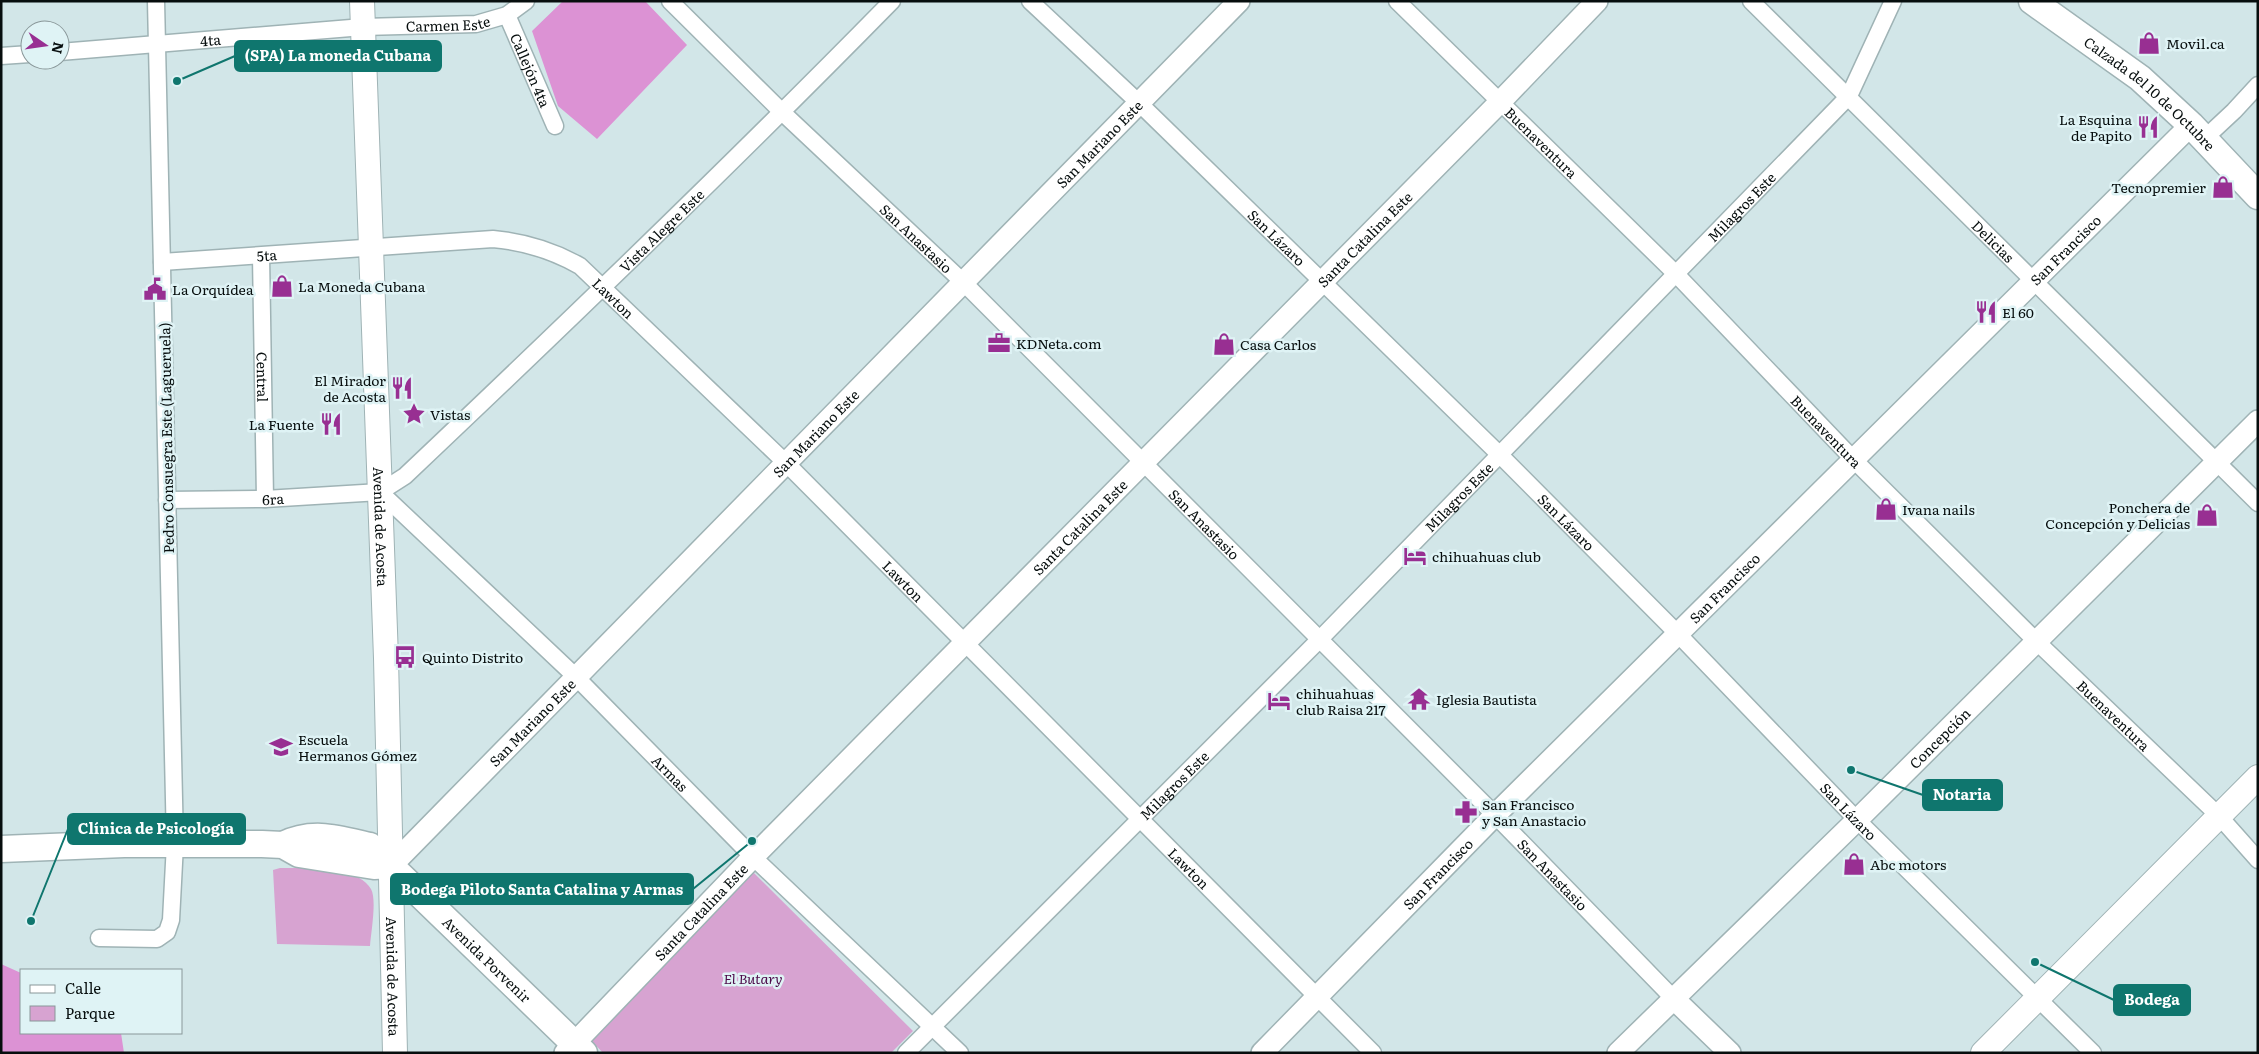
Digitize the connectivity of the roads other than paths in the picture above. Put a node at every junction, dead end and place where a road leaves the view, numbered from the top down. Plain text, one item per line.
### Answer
1 (156, 1) edge
2 (362, 1) edge
3 (526, 1) edge
4 (670, 1) edge
5 (892, 1) edge
6 (1030, 1) edge
7 (1239, 1) edge
8 (1397, 1) edge
9 (1597, 1) edge
10 (1751, 1) edge
11 (1893, 1) edge
12 (2032, 1) edge
13 (507, 15) junction
14 (362, 27) junction
15 (157, 44) junction
16 (70, 51) edge
17 (20, 55) edge
18 (1, 56) edge
19 (2258, 85) edge
20 (1849, 96) junction
21 (1138, 102) junction
22 (1500, 102) junction
23 (783, 113) junction
24 (554, 126) dead end
25 (2198, 132) junction
26 (2258, 196) edge
27 (371, 248) junction
28 (261, 256) junction
29 (162, 262) junction
30 (1675, 273) junction
31 (2034, 281) junction
32 (963, 282) junction
33 (1322, 282) junction
34 (603, 288) junction
35 (2258, 420) edge
36 (1500, 455) junction
37 (1854, 460) junction
38 (2217, 462) junction
39 (786, 463) junction
40 (1143, 463) junction
41 (380, 492) junction
42 (265, 499) junction
43 (167, 500) junction
44 (2258, 502) edge
45 (1678, 634) junction
46 (1320, 639) junction
47 (2036, 641) junction
48 (964, 644) junction
49 (575, 676) junction
50 (2258, 777) edge
51 (1496, 815) junction
52 (2219, 816) junction
53 (1139, 818) junction
54 (1857, 820) junction
55 (175, 844) junction
56 (1, 850) edge
57 (753, 857) junction
58 (2258, 860) edge
59 (392, 865) junction
60 (99, 938) dead end
61 (2038, 997) junction
62 (1318, 998) junction
63 (1673, 998) junction
64 (932, 1026) junction
65 (575, 1050) edge
66 (395, 1053) edge
67 (906, 1053) edge
68 (960, 1053) edge
69 (1262, 1053) edge
70 (1372, 1053) edge
71 (1618, 1053) edge
72 (1730, 1053) edge
73 (1983, 1053) edge
74 (2093, 1053) edge

1 - 15 street, Pedro Consuegra Este (Lagueruela)
2 - 14 main road, Avenida de Acosta
3 - 13 street, Carmen Este
4 - 23 street, San Anastasio
5 - 23 street, Vista Alegre Este
6 - 21 street, San Lázaro
7 - 21 street, San Mariano Este
8 - 22 street, Buenaventura
9 - 22 street, Santa Catalina Este
10 - 20 street, Delicias
11 - 20 street, Milagros Este
12 - 25 main road, Calzada del 10 de Octubre
13 - 14 street, Carmen Este
13 - 24 street, Callejón 4ta
14 - 15 street, 4ta
14 - 27 main road, Avenida de Acosta
15 - 16 street, 4ta
15 - 29 street, Pedro Consuegra Este (Lagueruela)
17 - 18 street
19 - 25 street
20 - 30 street, Milagros Este
20 - 31 street, Delicias
21 - 32 street, San Mariano Este
21 - 33 street, San Lázaro
22 - 30 street, Buenaventura
22 - 33 street, Santa Catalina Este
23 - 32 street, San Anastasio
23 - 34 street, Vista Alegre Este
25 - 26 main road, Calzada del 10 de Octubre
25 - 31 street, San Francisco
27 - 28 street, 5ta
27 - 34 street, Lawton
27 - 41 main road, Avenida de Acosta
28 - 29 street, 5ta
28 - 42 street, Central
29 - 43 street, Pedro Consuegra Este (Lagueruela)
30 - 36 street, Milagros Este
30 - 37 street, Buenaventura
31 - 37 street, San Francisco
31 - 38 street, Delicias
32 - 39 street, San Mariano Este
32 - 40 street, San Anastasio
33 - 36 street, San Lázaro
33 - 40 street, Santa Catalina Este
34 - 39 street, Lawton
34 - 41 street, Vista Alegre Este
35 - 38 street, Concepción
36 - 45 street, San Lázaro
36 - 46 street, Milagros Este
37 - 45 street, San Francisco
37 - 47 street, Buenaventura
38 - 44 street, Delicias
38 - 47 street, Concepción
39 - 48 street, Lawton
39 - 49 street, San Mariano Este
40 - 46 street, San Anastasio
40 - 48 street, Santa Catalina Este
41 - 42 street, 6ra
41 - 49 street, Armas
41 - 59 main road, Avenida de Acosta
42 - 43 street, 6ra
43 - 55 street, Pedro Consuegra Este (Lagueruela)
45 - 51 street, San Francisco
45 - 54 street, San Lázaro
46 - 51 street, San Anastasio
46 - 53 street, Milagros Este
47 - 52 street, Buenaventura
47 - 54 street, Concepción
48 - 53 street, Lawton
48 - 57 street, Santa Catalina Este
49 - 57 street, Armas
49 - 59 street, San Mariano Este
50 - 52 main road
51 - 62 street, San Francisco
51 - 63 street, San Anastasio
52 - 58 street, Buenaventura
52 - 61 main road
53 - 62 street, Lawton
53 - 64 street, Milagros Este
54 - 61 street, San Lázaro
54 - 63 street, Concepción
55 - 56 main road, Avenida Porvenir
55 - 59 main road, Avenida Porvenir
55 - 60 street, Pedro Consuegra Este (Lagueruela)
57 - 64 street, Armas
57 - 65 street, Santa Catalina Este
59 - 65 main road, Avenida Porvenir
59 - 66 main road, Avenida de Acosta
61 - 73 main road
61 - 74 street, San Lázaro
62 - 69 street, San Francisco
62 - 70 street, Lawton
63 - 71 street, Concepción
63 - 72 street, San Anastasio
64 - 67 street, Milagros Este
64 - 68 street, Armas

